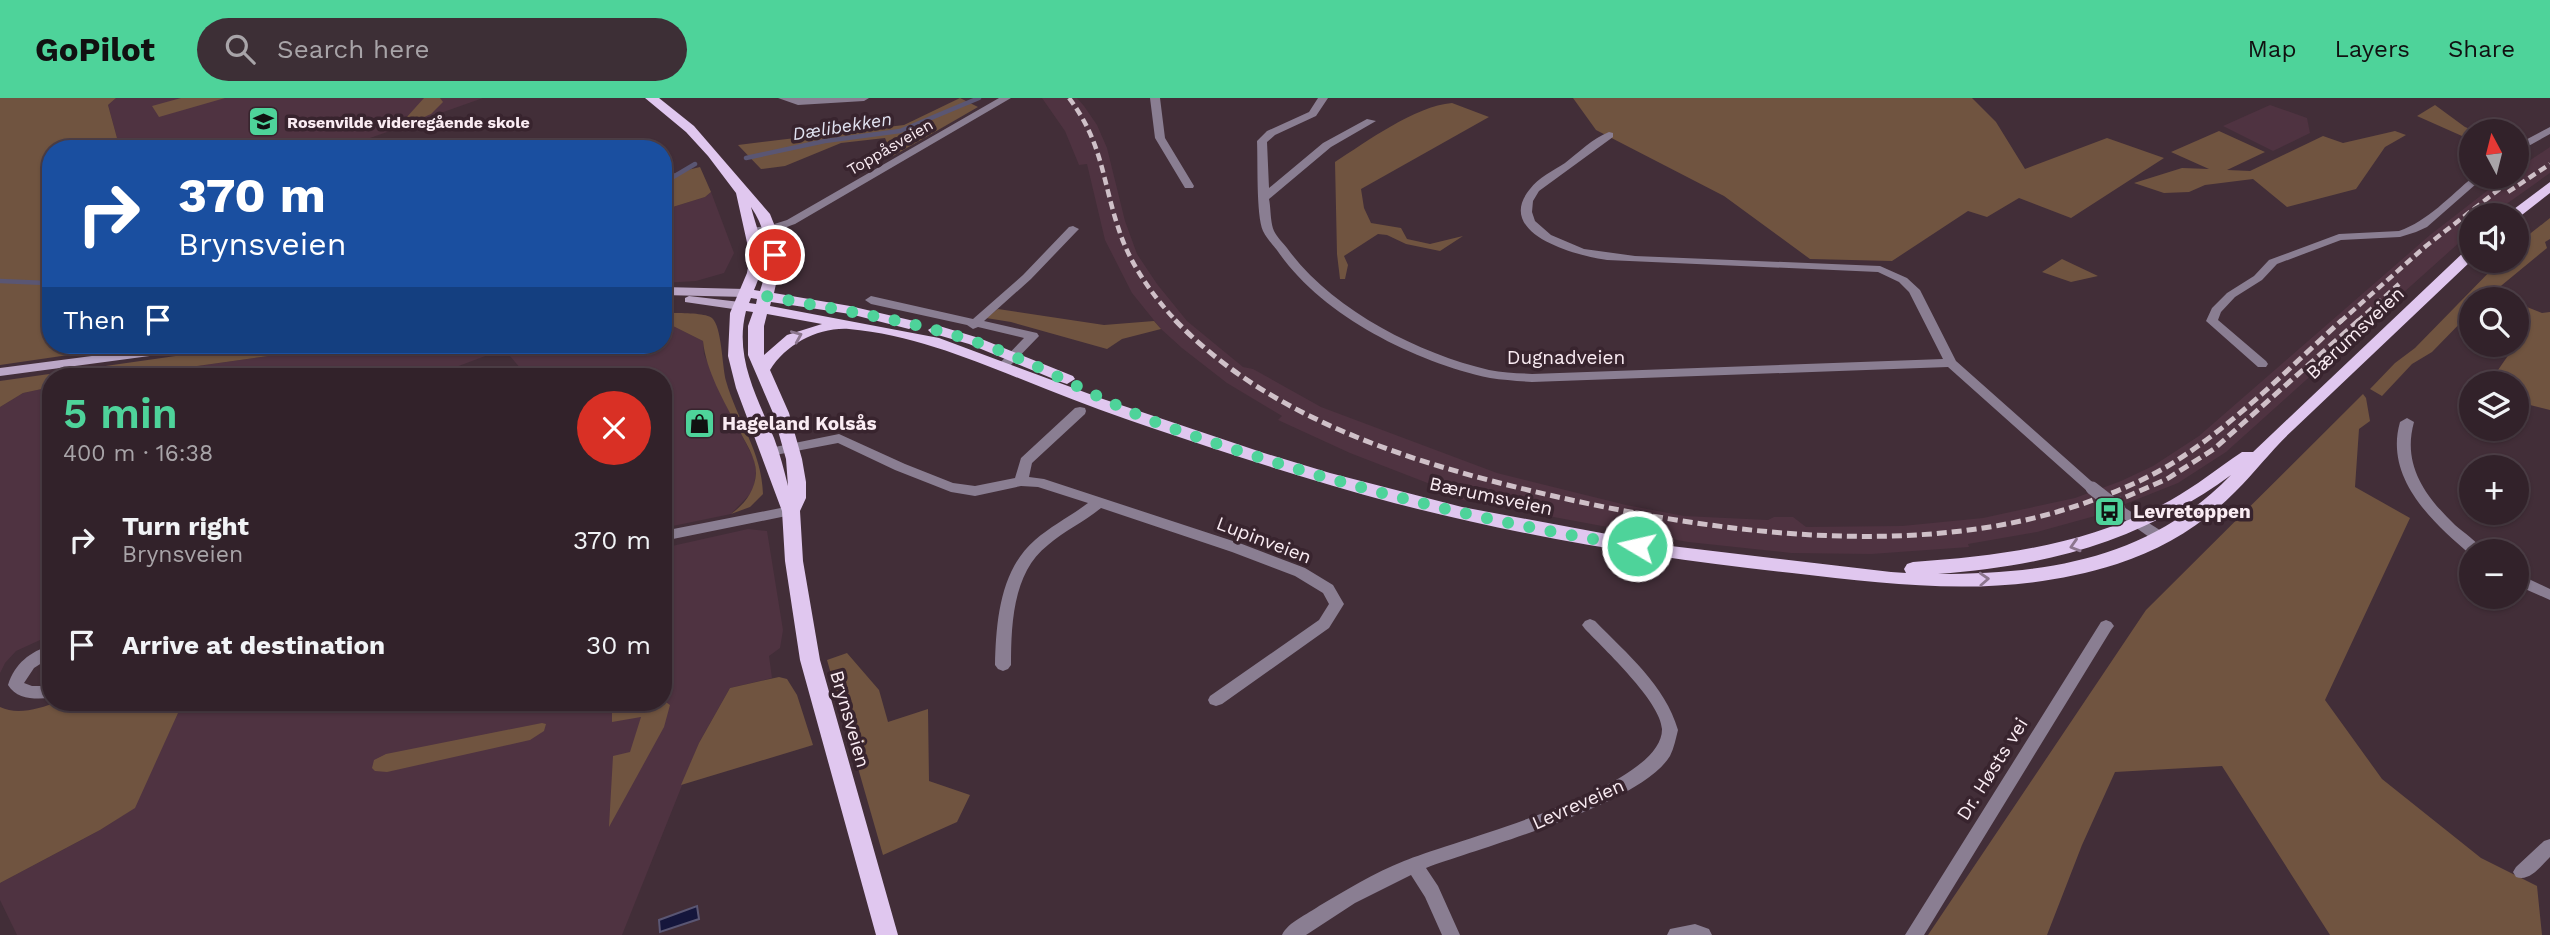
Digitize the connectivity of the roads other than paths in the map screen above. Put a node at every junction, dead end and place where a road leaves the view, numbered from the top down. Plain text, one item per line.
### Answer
1 (651, 98) edge
2 (783, 98) edge
3 (863, 98) edge
4 (983, 98) edge
5 (1006, 98) edge
6 (1155, 98) edge
7 (1323, 98) edge
8 (993, 106) junction
9 (1371, 121) dead end
10 (2550, 130) edge
11 (1609, 135) dead end
12 (2529, 142) edge
13 (1189, 186) dead end
14 (2550, 186) edge
15 (2465, 189) edge
16 (743, 194) junction
17 (1264, 198) junction
18 (2528, 203) edge
19 (768, 224) junction
20 (1073, 229) dead end
21 (752, 230) junction
22 (2459, 264) edge
23 (672, 292) edge
24 (871, 299) dead end
25 (672, 300) edge
26 (743, 300) junction
27 (764, 302) junction
28 (845, 324) junction
29 (973, 325) junction
30 (135, 354) edge
31 (1008, 362) junction
32 (1951, 363) junction
33 (2262, 364) dead end
34 (762, 370) junction
35 (0, 372) edge
36 (1080, 411) dead end
37 (2407, 422) dead end
38 (2268, 444) junction
39 (791, 447) junction
40 (771, 452) junction
41 (1021, 481) junction
42 (1099, 502) junction
43 (791, 511) junction
44 (2140, 523) junction
45 (672, 534) edge
46 (2161, 538) junction
47 (2463, 539) edge
48 (1843, 572) junction
49 (2529, 584) edge
50 (2550, 595) edge
51 (1590, 625) dead end
52 (2106, 626) dead end
53 (42, 656) edge
54 (1003, 665) dead end
55 (42, 693) edge
56 (1216, 699) dead end
57 (2550, 846) edge
58 (1414, 865) junction
59 (2522, 872) dead end
60 (887, 935) edge
61 (1291, 935) edge
62 (1451, 935) edge
63 (1676, 935) edge
64 (1703, 935) edge
65 (1914, 935) edge

1 - 16 main road, Brynsveien
2 - 3 street
4 - 8 street
5 - 8 street, Toppåsveien
6 - 13 street
7 - 17 street, Dugnadveien
8 - 19 street, Toppåsveien
9 - 17 street
10 - 12 street
11 - 32 street
14 - 18 main road
15 - 33 street
16 - 19 main road, Brynsveien
16 - 21 main road, Brynsveien
17 - 32 street, Dugnadveien
19 - 21 street, Toppåsveien
19 - 27 main road, Brynsveien
20 - 29 street
21 - 26 main road, Brynsveien
22 - 38 main road, Bærumsveien
23 - 26 main road, Bærumsveien
24 - 29 street
25 - 26 main road, Bærumsveien
26 - 27 main road, Bærumsveien
26 - 40 main road, Brynsveien
27 - 28 main road, Bærumsveien
27 - 31 main road, Bærumsveien
27 - 34 main road, Brynsveien
28 - 31 main road, Bærumsveien
34 -> 28 main road
29 - 31 street
30 - 35 main road
31 - 48 main road, Bærumsveien
32 - 44 street, bridge
34 - 39 main road, Brynsveien
36 - 41 street
37 - 47 street
38 - 44 main road, Bærumsveien
38 - 46 main road, Bærumsveien
39 - 40 street, Lupinveien
39 - 41 street, Lupinveien
39 - 43 main road, Brynsveien
40 - 43 main road, Brynsveien
41 - 42 street, Lupinveien
42 - 54 street
42 - 56 street, Lupinveien
43 - 45 street
43 - 60 main road, Brynsveien
44 - 46 street
44 -> 48 main road, Bærumsveien
48 -> 46 main road, Bærumsveien
49 - 50 street
51 - 58 street, Levreveien
52 - 65 street, Dr. Høsts vei
53 - 55 street
57 - 59 street
58 - 61 street, Levreveien
58 - 62 street
63 - 64 street

